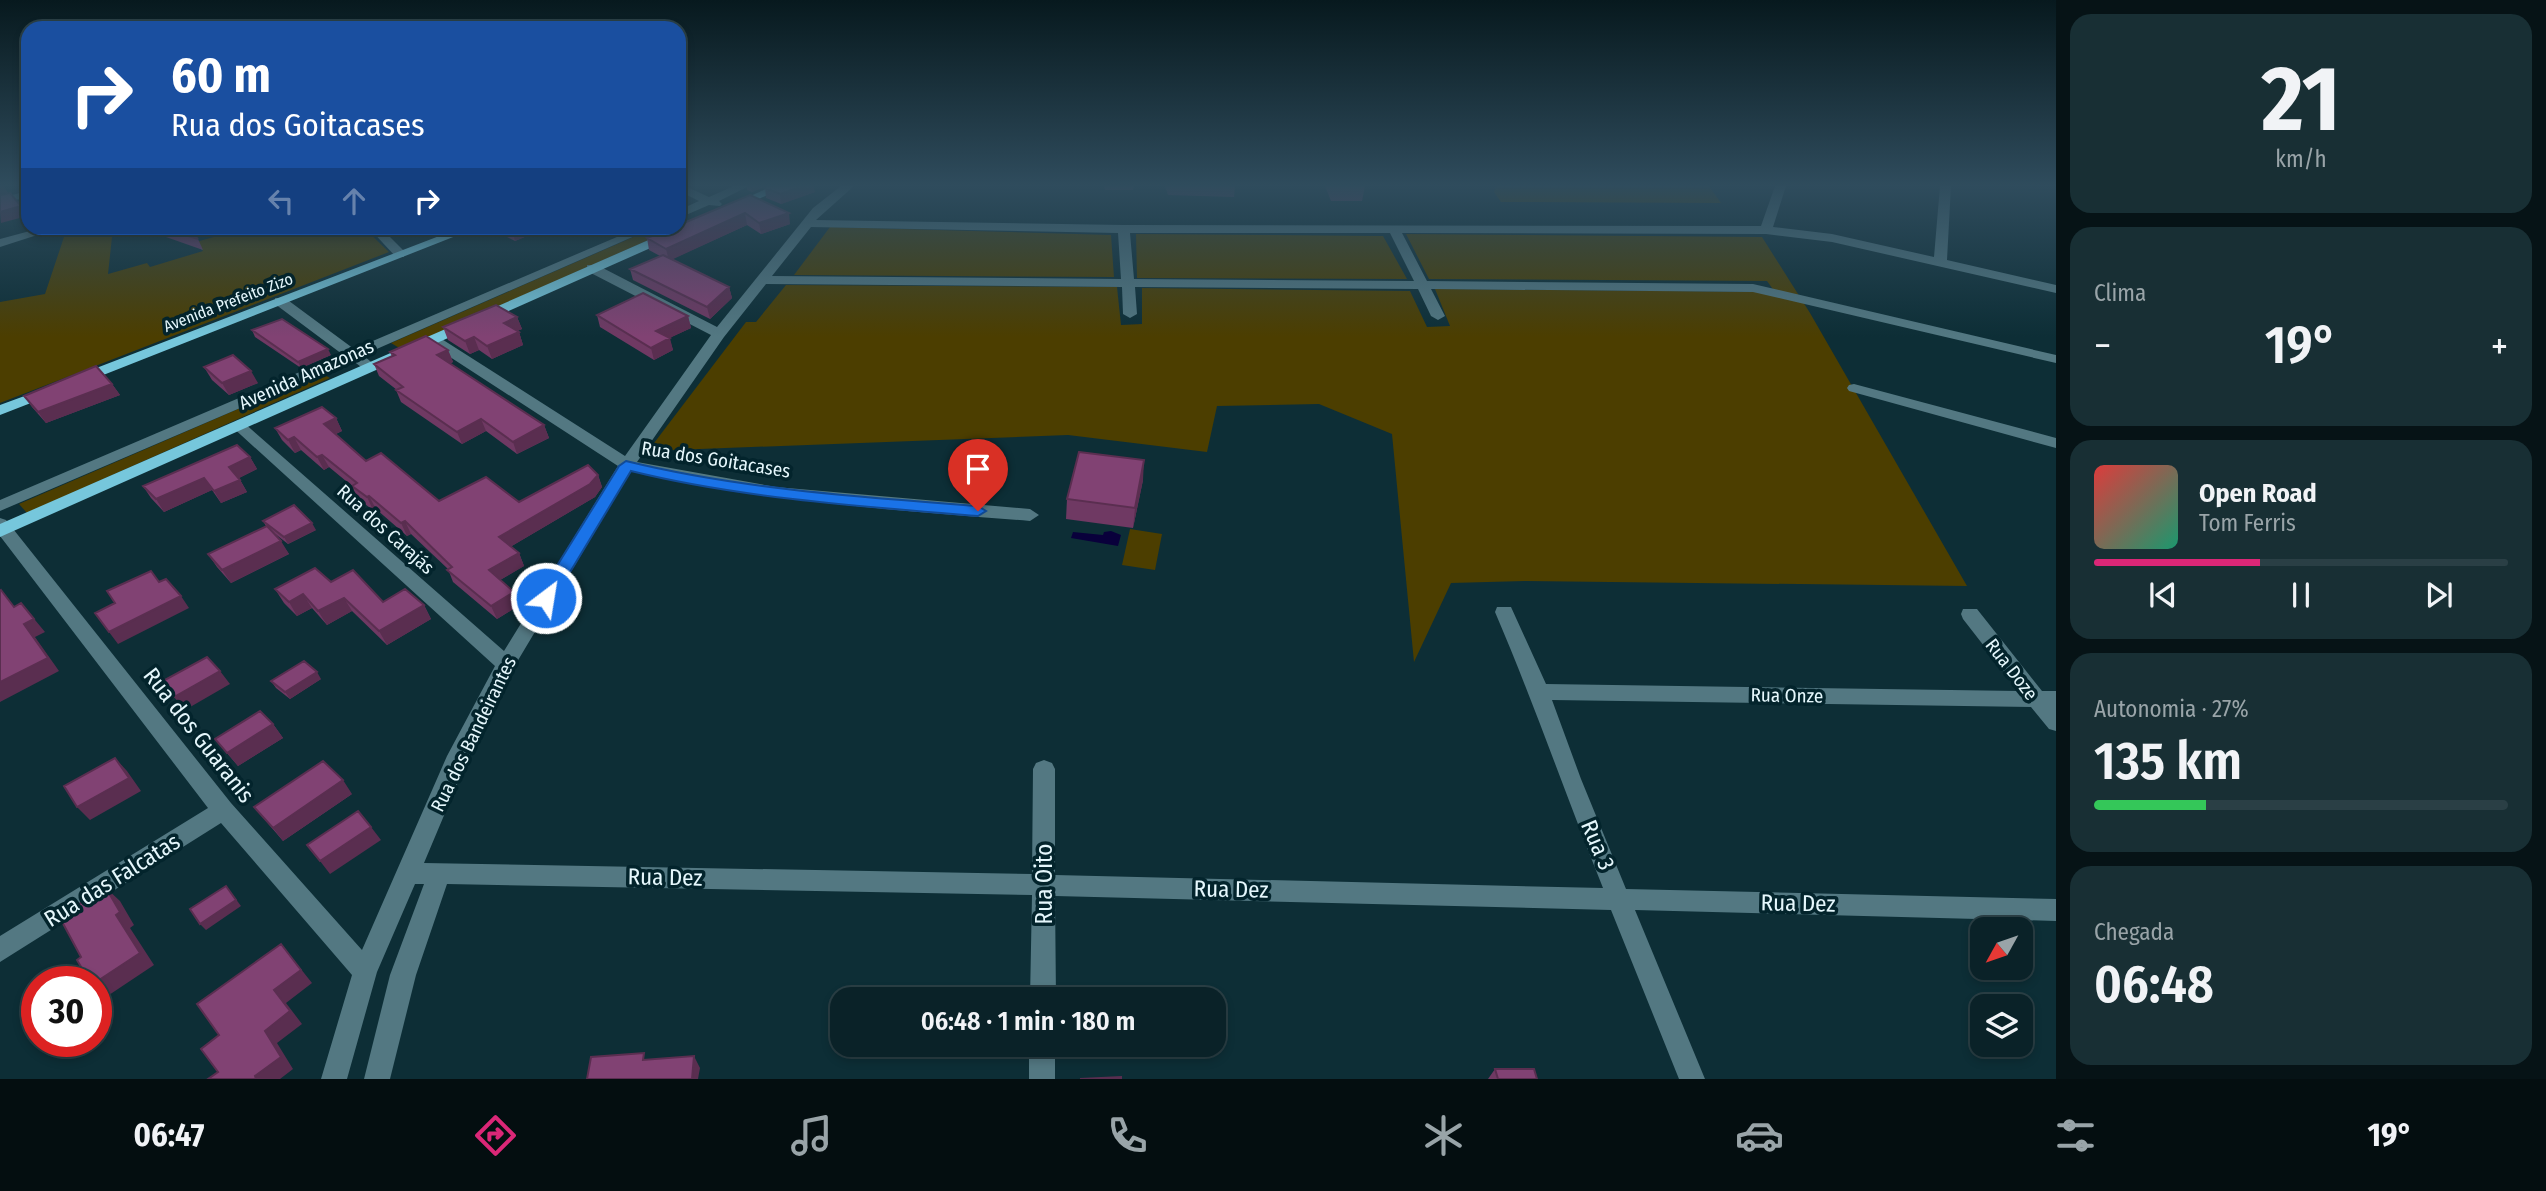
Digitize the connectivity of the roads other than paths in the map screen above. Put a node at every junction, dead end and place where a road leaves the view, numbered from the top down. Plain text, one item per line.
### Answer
1 (23, 236) edge
2 (384, 236) edge
3 (448, 236) edge
4 (627, 236) edge
5 (665, 236) edge
6 (797, 236) edge
7 (1124, 236) edge
8 (1398, 236) edge
9 (1818, 236) edge
10 (1942, 236) edge
11 (0, 243) edge
12 (400, 254) junction
13 (1940, 263) junction
14 (592, 268) junction
15 (762, 280) junction
16 (1126, 281) junction
17 (1422, 287) junction
18 (2056, 289) edge
19 (280, 301) junction
20 (1130, 314) dead end
21 (1438, 316) dead end
22 (719, 334) junction
23 (432, 339) junction
24 (352, 354) junction
25 (2056, 359) edge
26 (370, 367) junction
27 (1854, 388) dead end
28 (0, 410) edge
29 (238, 425) junction
30 (2056, 443) edge
31 (626, 466) junction
32 (0, 506) edge
33 (1030, 516) dead end
34 (1, 528) edge
35 (1504, 612) dead end
36 (1970, 614) dead end
37 (506, 664) junction
38 (1539, 692) junction
39 (2035, 698) junction
40 (2056, 699) edge
41 (2056, 723) edge
42 (1044, 769) dead end
43 (223, 810) junction
44 (407, 873) junction
45 (439, 873) junction
46 (1045, 885) junction
47 (1621, 899) junction
48 (2056, 910) edge
49 (0, 950) edge
50 (365, 972) junction
51 (1043, 987) edge
52 (1042, 1057) edge
53 (334, 1079) edge
54 (377, 1079) edge
55 (1042, 1079) edge
56 (1692, 1079) edge

1 - 11 street
2 - 12 street
3 - 12 main road, Avenida Prefeito Zizo
4 - 24 street, Avenida Amazonas
5 - 14 main road, Avenida Amazonas
6 - 15 street, Rua dos Bandeirantes
7 - 16 street
8 - 17 street
9 - 13 street
10 - 13 street
12 - 19 main road, Avenida Prefeito Zizo
13 - 18 street
14 - 22 street
14 - 23 main road, Avenida Amazonas
15 - 16 street
15 - 22 street, Rua dos Bandeirantes
16 - 17 street
16 - 20 street
17 - 21 street
17 - 25 street
19 - 24 street
19 - 28 main road, Avenida Prefeito Zizo
22 - 31 street, Rua dos Bandeirantes
23 - 26 main road, Avenida Amazonas
23 - 31 street, Rua dos Goitacases
24 - 26 street
24 - 32 street, Avenida Amazonas
26 - 29 main road, Avenida Amazonas
27 - 30 street
29 - 34 main road, Avenida Amazonas
29 - 37 street, Rua dos Carajás
31 - 33 street, Rua dos Goitacases
31 - 37 street, Rua dos Bandeirantes
34 - 43 street, Rua dos Guaranis
35 - 38 street, Rua 3
36 - 39 street, Rua Doze
37 - 44 street, Rua dos Bandeirantes
38 - 39 street, Rua Onze
38 - 47 street, Rua 3
39 - 40 street, Rua Onze
39 - 41 street, Rua Doze
42 - 46 street, Rua Oito
43 - 49 street, Rua das Falcatas
43 - 50 street, Rua dos Guaranis
44 - 45 street, Rua Dez
44 - 50 street, Rua dos Bandeirantes
45 - 46 street, Rua Dez
45 - 54 street
46 - 47 street, Rua Dez
46 - 51 street, Rua Oito
47 - 48 street, Rua Dez
47 - 56 street, Rua 3
50 - 53 street, Rua dos Bandeirantes
52 - 55 street

